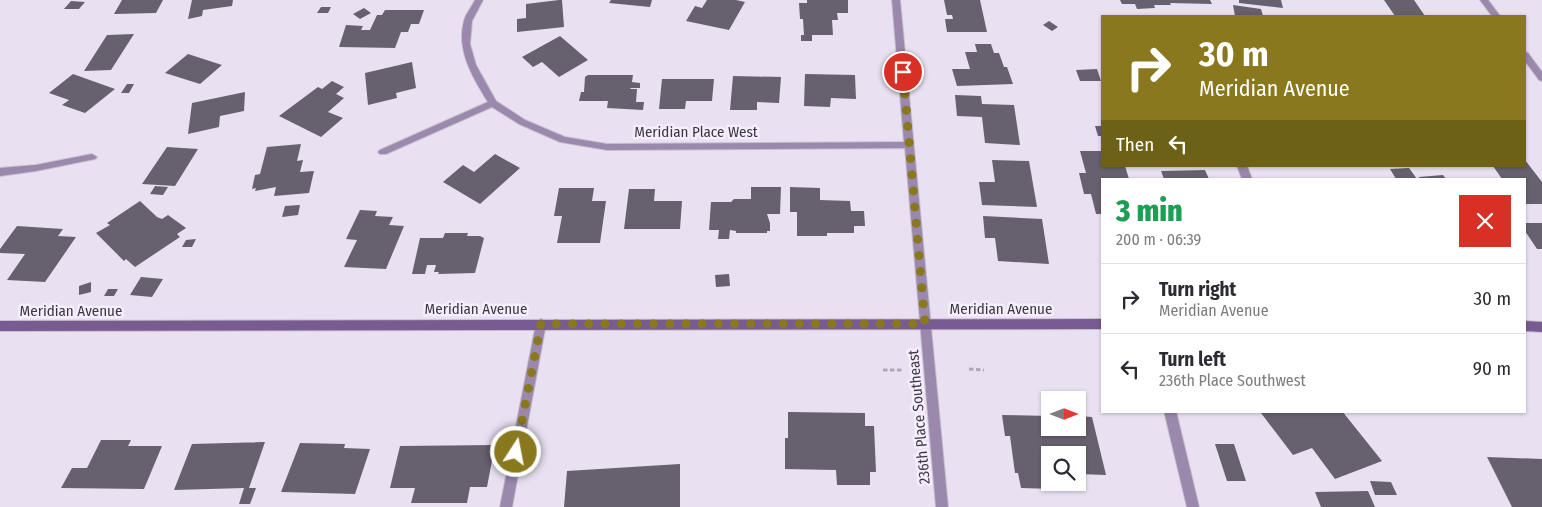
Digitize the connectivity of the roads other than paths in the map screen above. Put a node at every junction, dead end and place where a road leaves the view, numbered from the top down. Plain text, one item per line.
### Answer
1 (479, 0) edge
2 (896, 0) edge
3 (1484, 0) edge
4 (1495, 15) edge
5 (1526, 56) edge
6 (1542, 78) edge
7 (493, 103) junction
8 (909, 145) junction
9 (383, 152) dead end
10 (92, 157) dead end
11 (0, 172) edge
12 (541, 324) junction
13 (925, 324) junction
14 (1101, 324) edge
15 (0, 326) edge
16 (1526, 326) edge
17 (1542, 326) edge
18 (1170, 413) edge
19 (506, 507) edge
20 (942, 507) edge
21 (1193, 507) edge

1 - 7 street
2 - 8 street, 236th Place Southeast
3 - 4 street
5 - 6 street
7 - 8 street, Meridian Place West
7 - 9 street
8 - 13 street, 236th Place Southeast
10 - 11 street
12 - 13 main road, Meridian Avenue
12 - 15 main road, Meridian Avenue
12 - 19 street
13 - 14 main road, Meridian Avenue
13 - 20 street, 236th Place Southeast
16 - 17 main road
18 - 21 street

